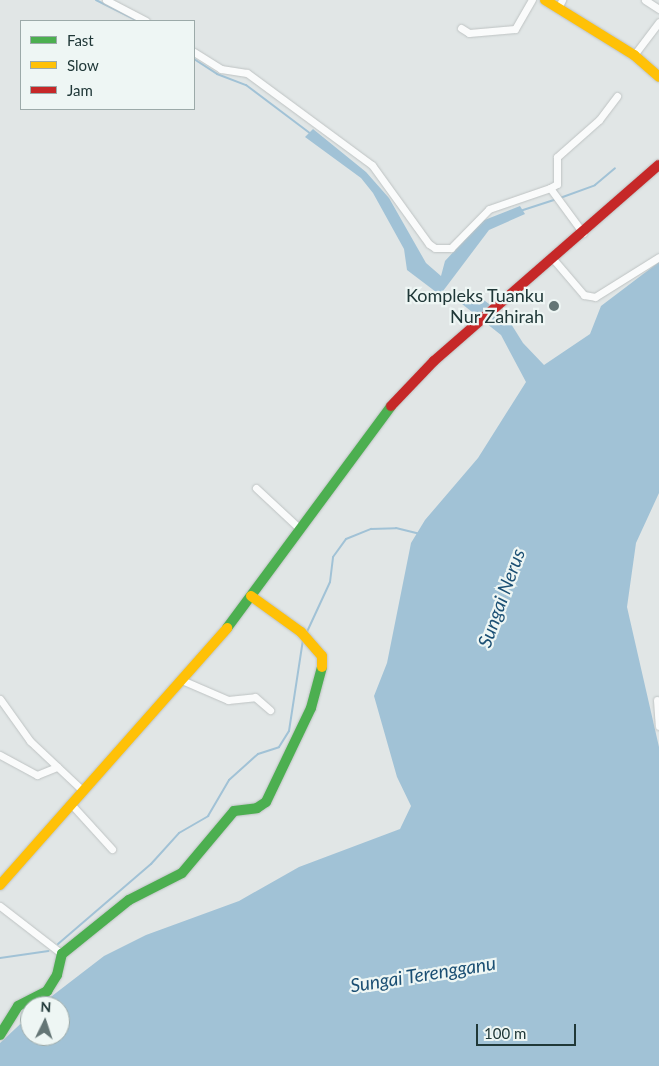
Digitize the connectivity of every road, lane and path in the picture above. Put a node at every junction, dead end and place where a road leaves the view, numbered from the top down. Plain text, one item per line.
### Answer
1 (106, 0) edge
2 (532, 0) edge
3 (545, 0) edge
4 (645, 0) edge
5 (560, 4) edge
6 (659, 9) edge
7 (144, 20) edge
8 (659, 22) edge
9 (462, 28) dead end
10 (195, 53) edge
11 (634, 54) junction
12 (659, 77) edge
13 (617, 96) dead end
14 (659, 165) edge
15 (551, 191) junction
16 (583, 233) junction
17 (659, 256) edge
18 (554, 260) junction
19 (256, 488) dead end
20 (300, 529) junction
21 (251, 596) junction
22 (184, 681) junction
23 (0, 699) edge
24 (657, 700) dead end
25 (270, 710) dead end
26 (659, 726) edge
27 (0, 755) edge
28 (57, 767) junction
29 (83, 791) junction
30 (71, 804) junction
31 (112, 850) dead end
32 (0, 885) edge
33 (0, 906) edge
34 (62, 954) junction
35 (0, 1035) edge

1 - 7 street
2 - 9 street
3 - 5 street
4 - 6 street
5 - 11 street
8 - 11 street
10 - 15 street
11 - 12 street
13 - 15 street
14 - 16 street
15 - 16 street
16 - 18 street
17 - 18 street
18 - 20 street
19 - 20 street
20 - 21 street
21 - 22 street
21 - 34 street
22 - 25 street
22 - 29 street
23 - 28 street
24 - 26 street
27 - 28 street
28 - 29 street
29 - 30 street
30 - 31 street
30 - 32 street
33 - 34 street
34 - 35 street

